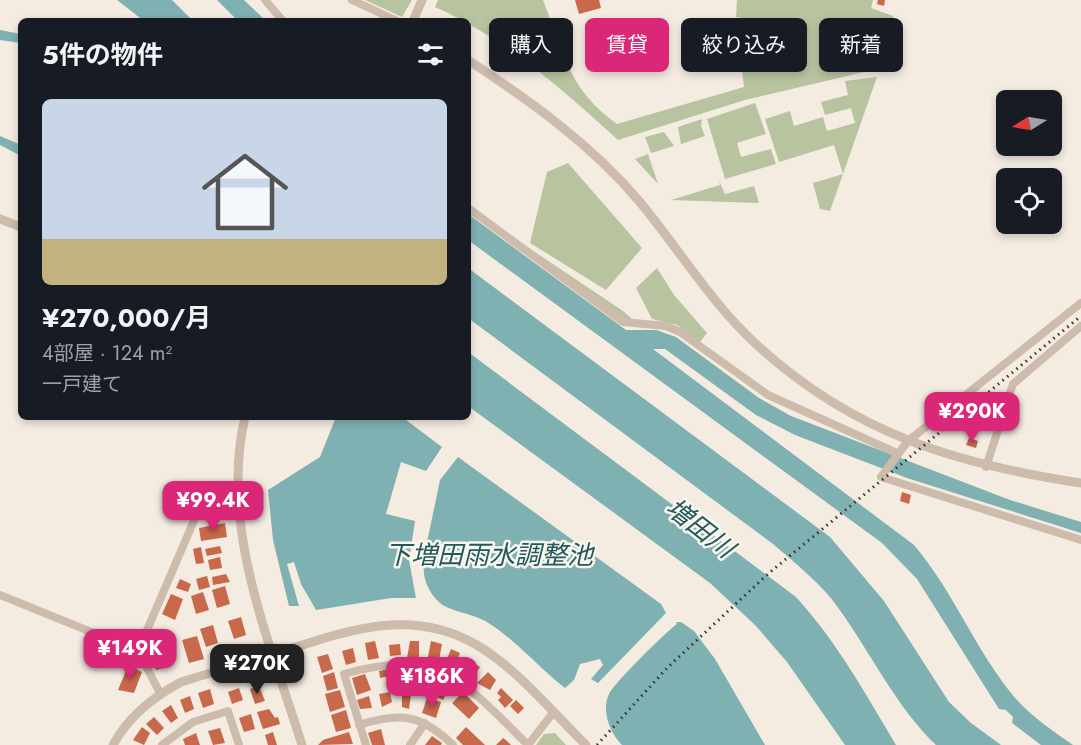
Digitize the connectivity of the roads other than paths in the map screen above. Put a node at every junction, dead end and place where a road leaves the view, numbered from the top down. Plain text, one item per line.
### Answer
1 (265, 0) edge
2 (352, 0) edge
3 (422, 0) edge
4 (281, 18) edge
5 (391, 18) edge
6 (414, 18) edge
7 (471, 62) edge
8 (471, 210) edge
9 (0, 219) edge
10 (18, 226) edge
11 (1081, 303) edge
12 (1081, 326) edge
13 (245, 420) edge
14 (908, 441) junction
15 (896, 454) junction
16 (986, 467) junction
17 (1081, 483) edge
18 (239, 485) junction
19 (1081, 540) edge
20 (0, 595) edge
21 (138, 651) junction
22 (274, 654) junction
23 (160, 693) junction
24 (553, 712) junction
25 (425, 723) junction
26 (359, 725) junction
27 (113, 745) edge
28 (162, 745) edge
29 (238, 745) edge
30 (302, 745) edge
31 (366, 745) edge
32 (410, 745) edge
33 (453, 745) edge
34 (528, 745) edge
35 (586, 745) edge

1 - 4 street
2 - 5 street
3 - 6 street
7 - 14 street
8 - 15 street
9 - 10 street
11 - 14 street
12 - 16 street
13 - 18 street
14 - 15 street
14 - 16 street
15 - 19 street
16 - 17 street
18 - 21 street
18 - 22 street
20 - 21 street
21 - 23 street
22 - 23 street
22 - 24 street
22 - 30 street
23 - 27 street
24 - 34 street
24 - 35 street
25 - 26 street
25 - 32 street
25 - 33 street
26 - 31 street
26 - 34 street
28 - 29 street

